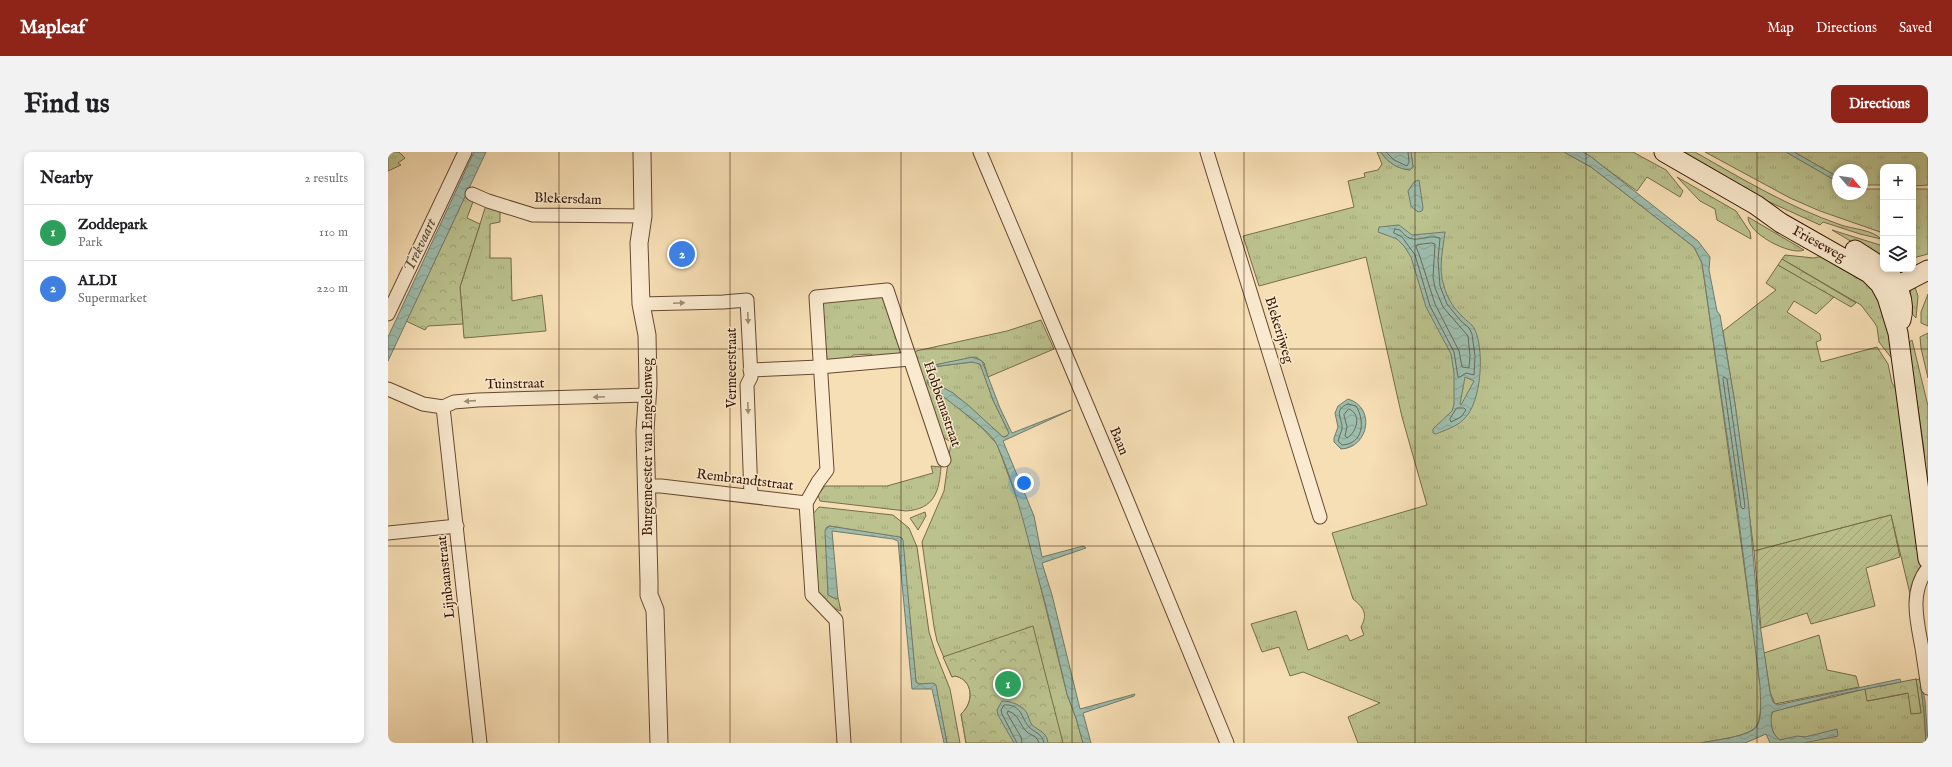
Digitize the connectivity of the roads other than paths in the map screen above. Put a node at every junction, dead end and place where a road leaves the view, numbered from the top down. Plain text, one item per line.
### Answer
1 (465, 152) edge
2 (642, 152) edge
3 (980, 152) edge
4 (1207, 152) edge
5 (1664, 152) edge
6 (472, 194) dead end
7 (643, 216) junction
8 (1928, 258) edge
9 (1916, 262) edge
10 (1928, 270) edge
11 (1889, 275) edge
12 (648, 304) junction
13 (388, 314) edge
14 (910, 359) junction
15 (819, 367) junction
16 (750, 370) junction
17 (388, 389) edge
18 (647, 395) junction
19 (444, 407) junction
20 (944, 460) dead end
21 (647, 486) junction
22 (751, 496) junction
23 (806, 503) junction
24 (1320, 517) dead end
25 (457, 526) junction
26 (388, 533) edge
27 (1928, 559) edge
28 (1928, 568) edge
29 (1928, 688) edge
30 (480, 743) edge
31 (659, 743) edge
32 (844, 743) edge
33 (1227, 743) edge

1 - 13 street
2 - 7 street, Burgemeester van Engelenweg
3 - 33 street, Baan
4 - 24 street, Blekerijweg
5 - 11 main road, Frieseweg
6 - 7 street, Blekersdam
7 - 12 street, Burgemeester van Engelenweg
8 - 9 main road
10 - 11 main road
11 - 27 main road
12 -> 16 street, Vermeerstraat
12 - 18 street, Burgemeester van Engelenweg
14 - 15 street, Hobbemastraat
14 - 15 street, Hobbemastraat
14 - 20 street, Hobbemastraat
15 - 16 street, Hobbemastraat
15 - 23 street, Hobbemastraat
16 -> 22 street, Vermeerstraat
17 - 19 street, Tuinstraat
18 -> 19 street, Tuinstraat
18 - 21 street, Burgemeester van Engelenweg
19 - 25 street, Lijnbaanstraat
21 - 22 street, Rembrandtstraat
21 - 31 street, Burgemeester van Engelenweg
22 - 23 street, Rembrandtstraat
23 - 32 street, Rembrandtstraat
25 - 26 street
25 - 30 street, Lijnbaanstraat
28 - 29 street

